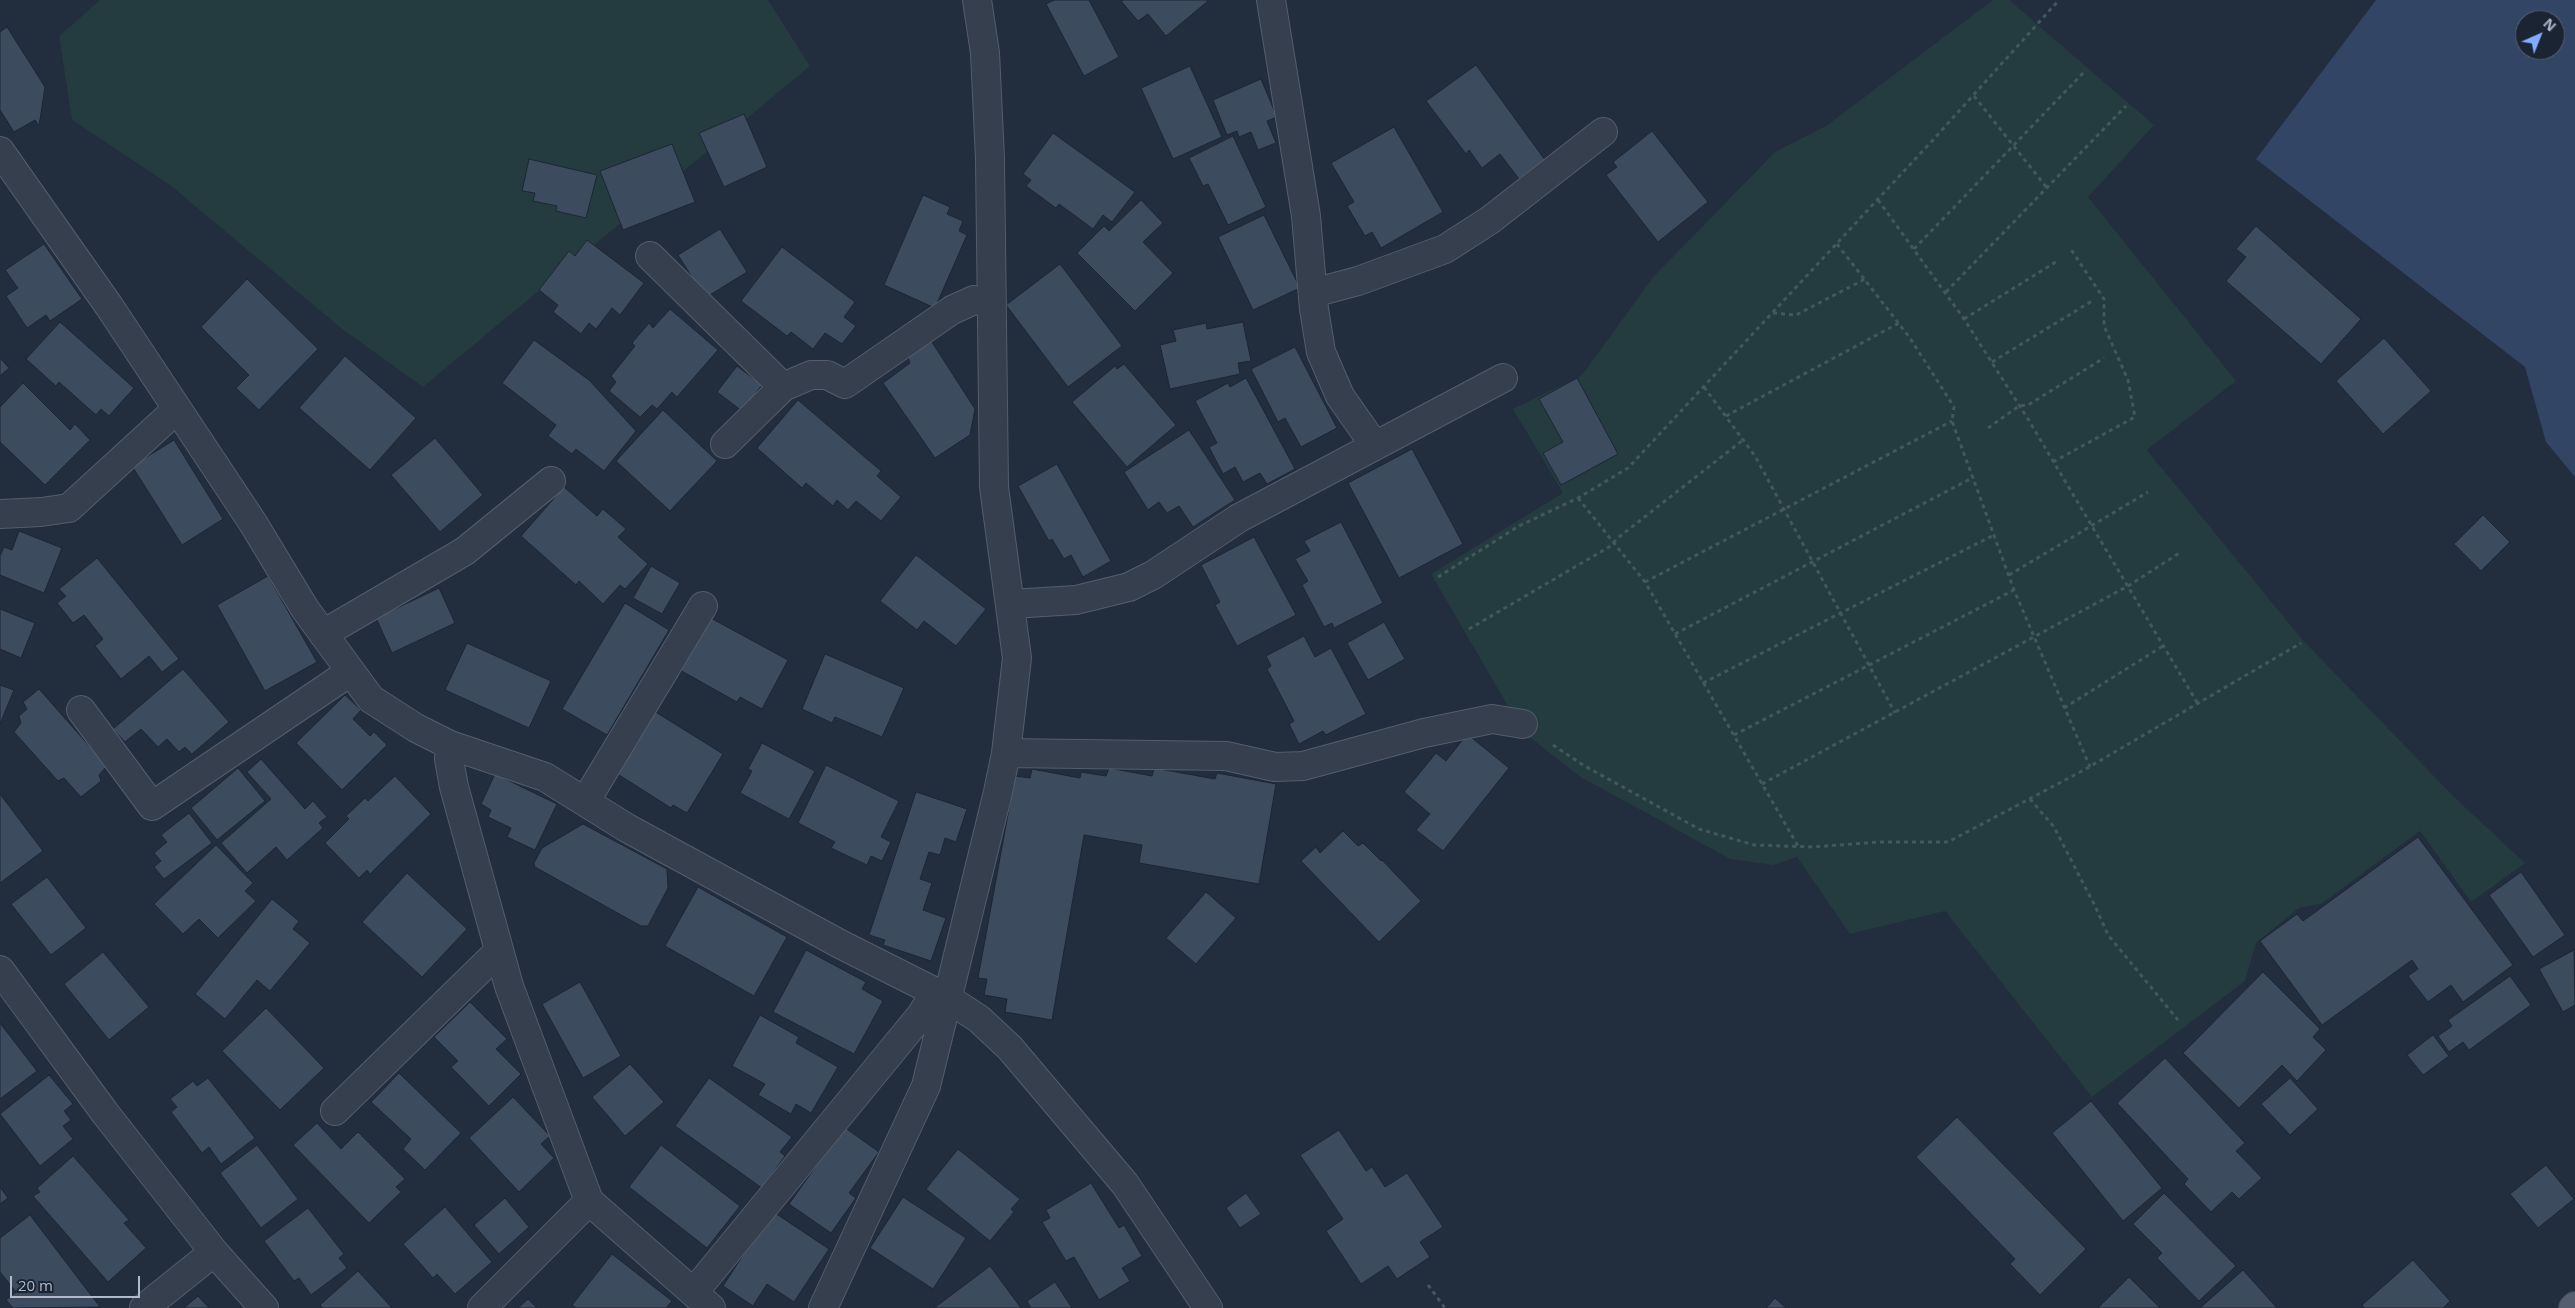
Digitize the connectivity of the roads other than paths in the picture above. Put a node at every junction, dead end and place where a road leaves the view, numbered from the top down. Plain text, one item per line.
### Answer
1 (977, 0) edge
2 (1271, 0) edge
3 (1603, 132) dead end
4 (0, 151) edge
5 (650, 256) dead end
6 (1313, 293) junction
7 (992, 303) junction
8 (1503, 378) dead end
9 (783, 388) junction
10 (176, 410) junction
11 (725, 444) dead end
12 (1375, 446) junction
13 (551, 481) dead end
14 (0, 514) edge
15 (1011, 604) junction
16 (703, 606) dead end
17 (323, 634) junction
18 (350, 672) junction
19 (81, 710) dead end
20 (1523, 724) road end
21 (450, 745) junction
22 (1006, 753) junction
23 (585, 802) junction
24 (499, 951) junction
25 (0, 970) edge
26 (941, 995) junction
27 (335, 1111) dead end
28 (588, 1202) junction
29 (214, 1252) junction
30 (703, 1300) edge
31 (144, 1308) edge
32 (264, 1308) edge
33 (482, 1308) edge
34 (823, 1308) edge
35 (1208, 1308) edge

1 - 7 street
2 - 6 street
3 - 6 street
4 - 10 street
5 - 9 street
6 - 12 street
7 - 9 street
7 - 15 street
8 - 12 street
9 - 11 street
10 - 14 street
10 - 17 street
12 - 15 street
13 - 17 street
15 - 22 street
16 - 23 street
17 - 18 street
18 - 19 street
18 - 21 street
20 - 22 street
21 - 23 street
21 - 24 street
22 - 26 street
23 - 26 street
24 - 27 street
24 - 28 street
25 - 29 street
26 - 30 street
26 - 34 street
26 - 35 street
28 - 30 street
28 - 33 street
29 - 31 street
29 - 32 street

